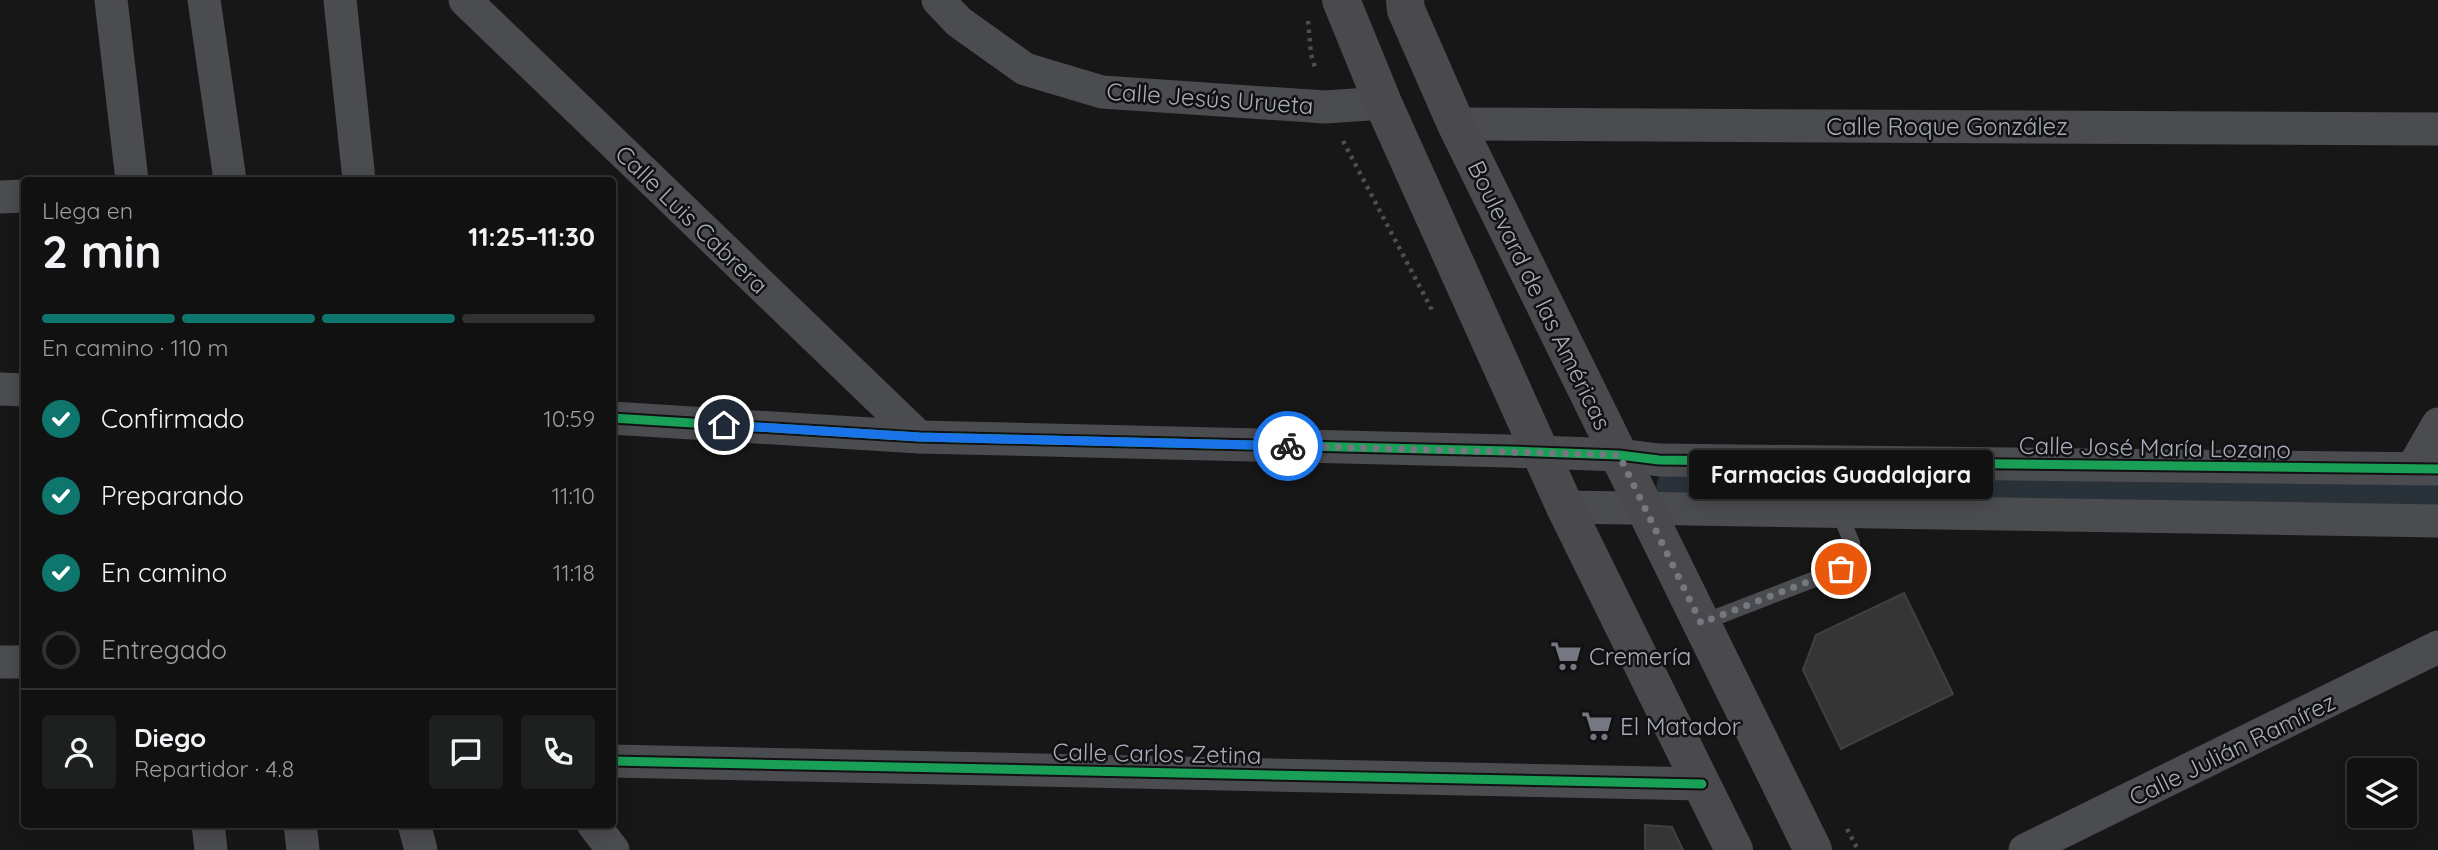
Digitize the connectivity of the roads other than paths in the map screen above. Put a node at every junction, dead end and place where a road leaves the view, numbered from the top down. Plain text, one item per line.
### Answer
1 (111, 0) edge
2 (204, 0) edge
3 (340, 0) edge
4 (465, 0) edge
5 (938, 0) edge
6 (1340, 0) edge
7 (1405, 0) edge
8 (1383, 103) junction
9 (1456, 124) junction
10 (2438, 129) edge
11 (132, 177) edge
12 (230, 177) edge
13 (359, 177) edge
14 (21, 196) edge
15 (0, 197) edge
16 (0, 389) edge
17 (21, 390) edge
18 (616, 418) edge
19 (2438, 425) edge
20 (919, 437) junction
21 (1541, 453) junction
22 (1619, 455) junction
23 (2425, 469) edge
24 (1565, 507) junction
25 (1644, 509) junction
26 (1839, 512) junction
27 (2438, 521) edge
28 (1701, 623) junction
29 (2438, 647) edge
30 (0, 662) edge
31 (21, 662) edge
32 (616, 761) edge
33 (1702, 783) junction
34 (208, 828) edge
35 (300, 828) edge
36 (415, 828) edge
37 (596, 828) edge
38 (211, 850) edge
39 (303, 850) edge
40 (421, 850) edge
41 (613, 850) edge
42 (1734, 850) edge
43 (1813, 850) edge
44 (2025, 850) edge

1 - 11 street
2 - 12 street
3 - 13 street
4 - 20 street, Calle Luis Cabrera
5 - 8 street, Calle Jesús Urueta
6 - 8 main road
7 - 9 main road, Boulevard de las Américas
8 - 21 main road
9 - 10 street, Calle Roque González
9 - 22 main road, Boulevard de las Américas
14 - 15 street
16 - 17 street
18 - 20 street, Calle José María Lozano
19 - 23 street
20 - 21 street, Calle José María Lozano
21 - 22 street, Calle José María Lozano
21 - 24 main road
22 - 23 street, Calle José María Lozano
22 - 25 main road, Boulevard de las Américas
24 - 25 street
24 - 33 main road
25 - 26 street
25 - 28 main road, Boulevard de las Américas
26 - 27 street
26 - 28 lane
28 - 43 main road, Boulevard de las Américas
29 - 44 street, Calle Julián Ramírez
30 - 31 street
32 - 33 street, Calle Carlos Zetina
33 - 42 main road
34 - 38 street
35 - 39 street
36 - 40 street
37 - 41 street

